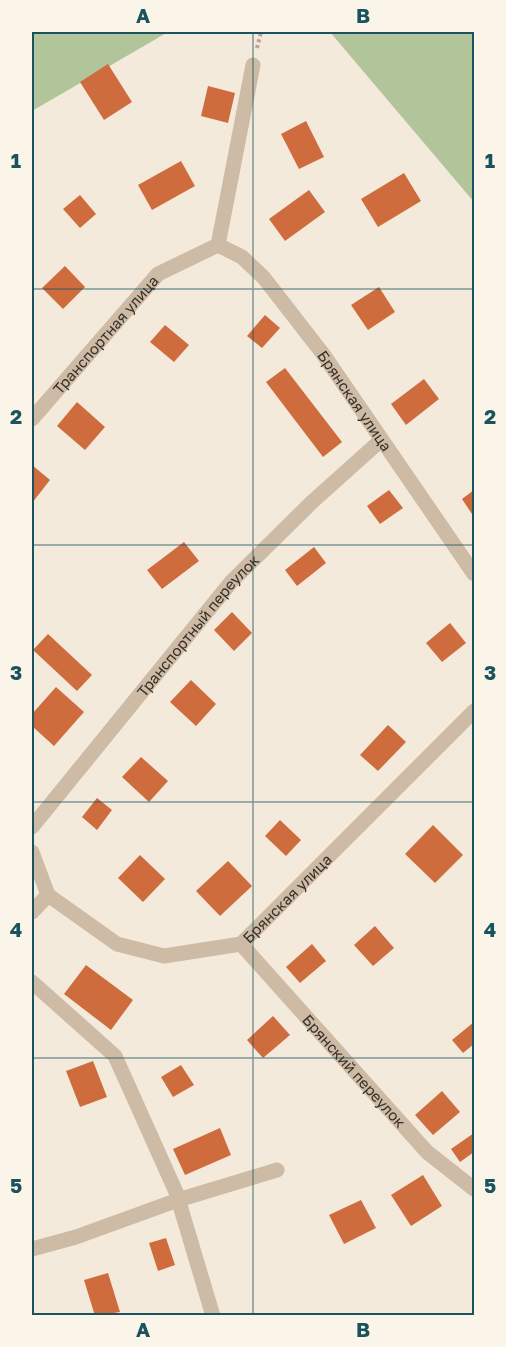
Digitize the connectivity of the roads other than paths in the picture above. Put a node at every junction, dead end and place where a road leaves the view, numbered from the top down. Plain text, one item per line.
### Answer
1 (253, 65) dead end
2 (218, 245) junction
3 (32, 419) edge
4 (380, 441) junction
5 (474, 574) edge
6 (474, 711) edge
7 (32, 827) edge
8 (32, 852) edge
9 (48, 895) junction
10 (32, 912) edge
11 (241, 944) junction
12 (32, 982) edge
13 (277, 1170) dead end
14 (474, 1189) edge
15 (178, 1200) junction
16 (32, 1249) edge
17 (213, 1316) edge

1 - 2 street
2 - 3 street, Транспортная улица
2 - 4 street, Брянская улица
4 - 5 street, Брянская улица
4 - 7 street, Транспортный переулок
6 - 11 street, Брянская улица
8 - 9 street
9 - 10 street
9 - 11 street, Брянская улица
11 - 14 street, Брянский переулок
12 - 15 street
13 - 15 street
15 - 16 street
15 - 17 street

